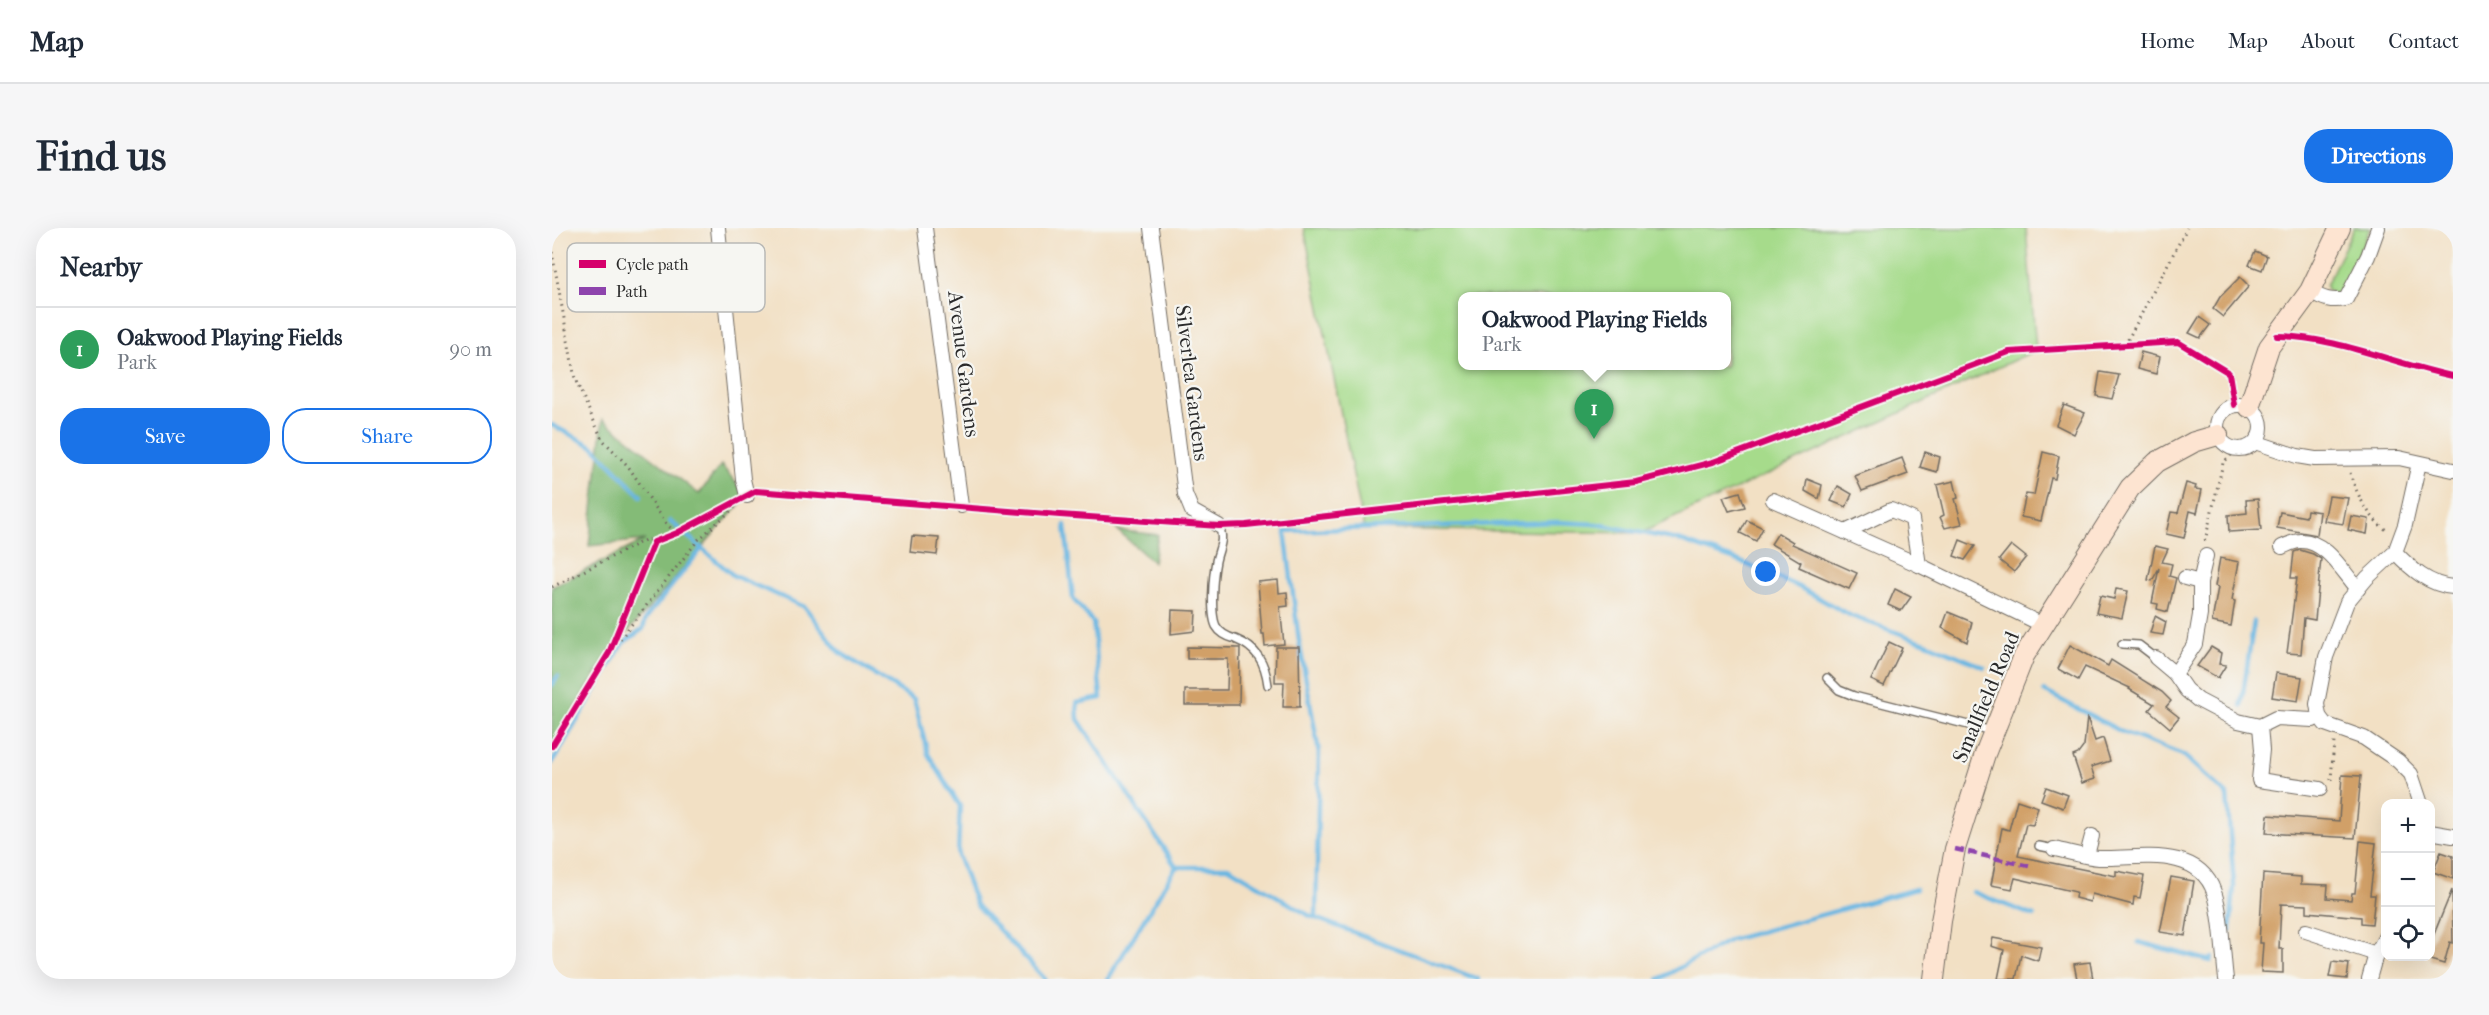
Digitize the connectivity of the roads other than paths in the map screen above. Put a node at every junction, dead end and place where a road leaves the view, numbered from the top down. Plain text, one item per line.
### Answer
1 (718, 228) edge
2 (925, 228) edge
3 (1151, 228) edge
4 (2340, 228) edge
5 (2378, 228) edge
6 (719, 243) edge
7 (2310, 291) junction
8 (726, 312) edge
9 (2249, 407) junction
10 (2218, 435) junction
11 (2255, 442) junction
12 (2419, 463) junction
13 (2453, 470) edge
14 (747, 496) road end
15 (1773, 500) dead end
16 (962, 506) dead end
17 (1219, 526) joint
18 (1845, 532) junction
19 (2282, 547) dead end
20 (2395, 552) junction
21 (2206, 556) road end
22 (1919, 565) junction
23 (2185, 578) dead end
24 (2200, 582) junction
25 (2453, 587) edge
26 (2358, 589) junction
27 (2043, 625) junction
28 (2122, 644) dead end
29 (2156, 658) joint
30 (2175, 674) junction
31 (1827, 678) dead end
32 (1268, 685) dead end
33 (2319, 716) junction
34 (2260, 726) junction
35 (1994, 732) junction
36 (2320, 789) road end
37 (2419, 799) edge
38 (2435, 833) edge
39 (2092, 836) dead end
40 (2453, 836) edge
41 (2039, 846) dead end
42 (2054, 849) joint
43 (2087, 855) junction
44 (2306, 931) dead end
45 (2381, 944) edge
46 (2376, 954) junction
47 (1934, 979) edge
48 (2226, 979) edge
49 (2369, 979) edge

1 - 6 street
2 - 16 street, Avenue Gardens
3 - 17 street, Silverlea Gardens
4 - 7 street
5 - 7 street
7 - 9 street
8 - 14 street
9 - 10 street
9 - 11 street
10 - 11 street
10 - 27 street, Smallfield Road
11 - 12 street
12 - 13 street
12 - 20 street
15 - 18 street
17 - 32 lane
18 - 22 street
18 - 22 street
19 - 26 street
20 - 25 street
20 - 26 street
21 - 24 street
22 - 27 street
23 - 24 street
24 - 30 street
26 - 33 street
27 - 35 street, Smallfield Road
28 - 29 lane
29 - 30 street
30 - 34 street
31 - 35 lane
33 - 34 street
33 - 37 street
34 - 36 street
35 - 47 street, Smallfield Road
38 - 40 street
39 - 43 street
41 - 42 lane
42 - 43 street
43 - 48 street
44 - 46 street
45 - 46 street
46 - 49 street

